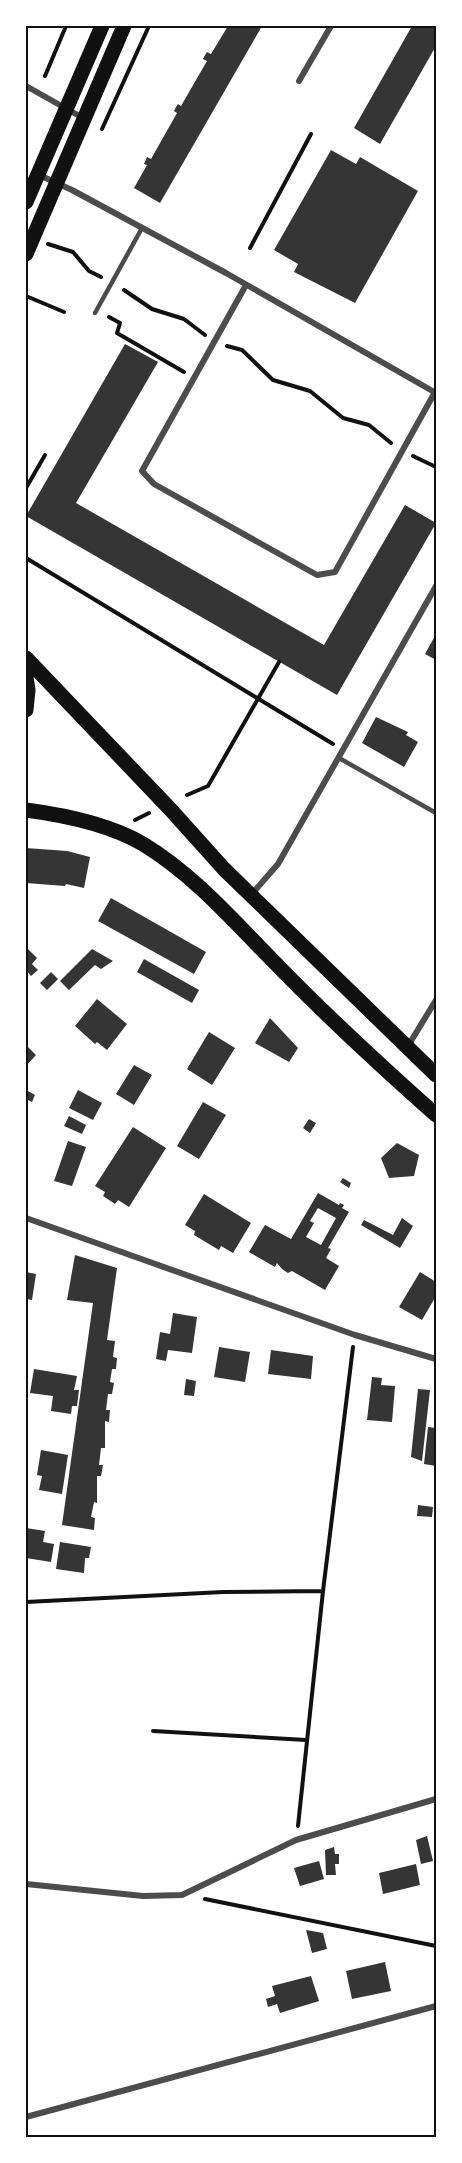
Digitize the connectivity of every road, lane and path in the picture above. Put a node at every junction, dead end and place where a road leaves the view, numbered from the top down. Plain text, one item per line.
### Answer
1 (66, 26) edge
2 (102, 26) edge
3 (123, 26) edge
4 (149, 26) edge
5 (331, 26) edge
6 (45, 76) dead end
7 (299, 81) dead end
8 (26, 86) edge
9 (68, 109) junction
10 (84, 118) junction
11 (311, 134) dead end
12 (97, 139) dead end
13 (39, 175) junction
14 (56, 182) junction
15 (26, 202) edge
16 (142, 228) junction
17 (46, 243) dead end
18 (250, 248) dead end
19 (26, 254) edge
20 (104, 279) dead end
21 (246, 285) junction
22 (124, 290) dead end
23 (26, 296) edge
24 (64, 312) dead end
25 (95, 313) dead end
26 (109, 317) dead end
27 (205, 336) dead end
28 (227, 346) dead end
29 (184, 372) dead end
30 (436, 392) edge
31 (392, 443) dead end
32 (45, 455) dead end
33 (410, 455) dead end
34 (436, 467) edge
35 (26, 488) edge
36 (26, 558) edge
37 (436, 586) edge
38 (26, 658) edge
39 (279, 662) dead end
40 (26, 677) edge
41 (258, 699) junction
42 (26, 710) edge
43 (344, 751) junction
44 (339, 758) junction
45 (187, 795) dead end
46 (26, 810) edge
47 (436, 813) edge
48 (250, 895) junction
49 (436, 1000) edge
50 (407, 1047) junction
51 (436, 1075) edge
52 (436, 1115) edge
53 (26, 1218) edge
54 (355, 1335) junction
55 (436, 1359) edge
56 (323, 1591) junction
57 (26, 1602) edge
58 (153, 1731) dead end
59 (306, 1740) junction
60 (436, 1799) edge
61 (296, 1840) junction
62 (26, 1884) edge
63 (182, 1895) junction
64 (436, 1946) edge
65 (436, 2006) edge
66 (26, 2117) edge

1 - 6 path
2 - 9 main road
3 - 10 main road
4 - 12 path
5 - 7 street
8 - 9 street
9 - 10 street
9 - 13 main road
10 - 14 main road
11 - 18 path
13 - 14 street
13 - 15 main road
14 - 16 street
14 - 19 main road
16 - 21 street
16 - 25 lane
17 - 20 path
21 - 30 street
21 - 30 street
22 - 27 path
23 - 24 path
26 - 29 path
28 - 31 path
32 - 35 path
33 - 34 path
36 - 41 path
37 - 43 street
38 - 48 main road
39 - 41 path
40 - 42 main road
41 - 43 path
41 - 45 path
43 - 44 street
44 - 47 lane
44 - 48 street
46 - 52 main road
48 - 50 main road
49 - 50 street
50 - 51 main road
53 - 54 street
54 - 55 street
54 - 56 path
56 - 57 path
56 - 59 path
58 - 59 path
59 - 61 path
60 - 61 street
61 - 63 street
62 - 63 street
63 - 64 path
65 - 66 street

